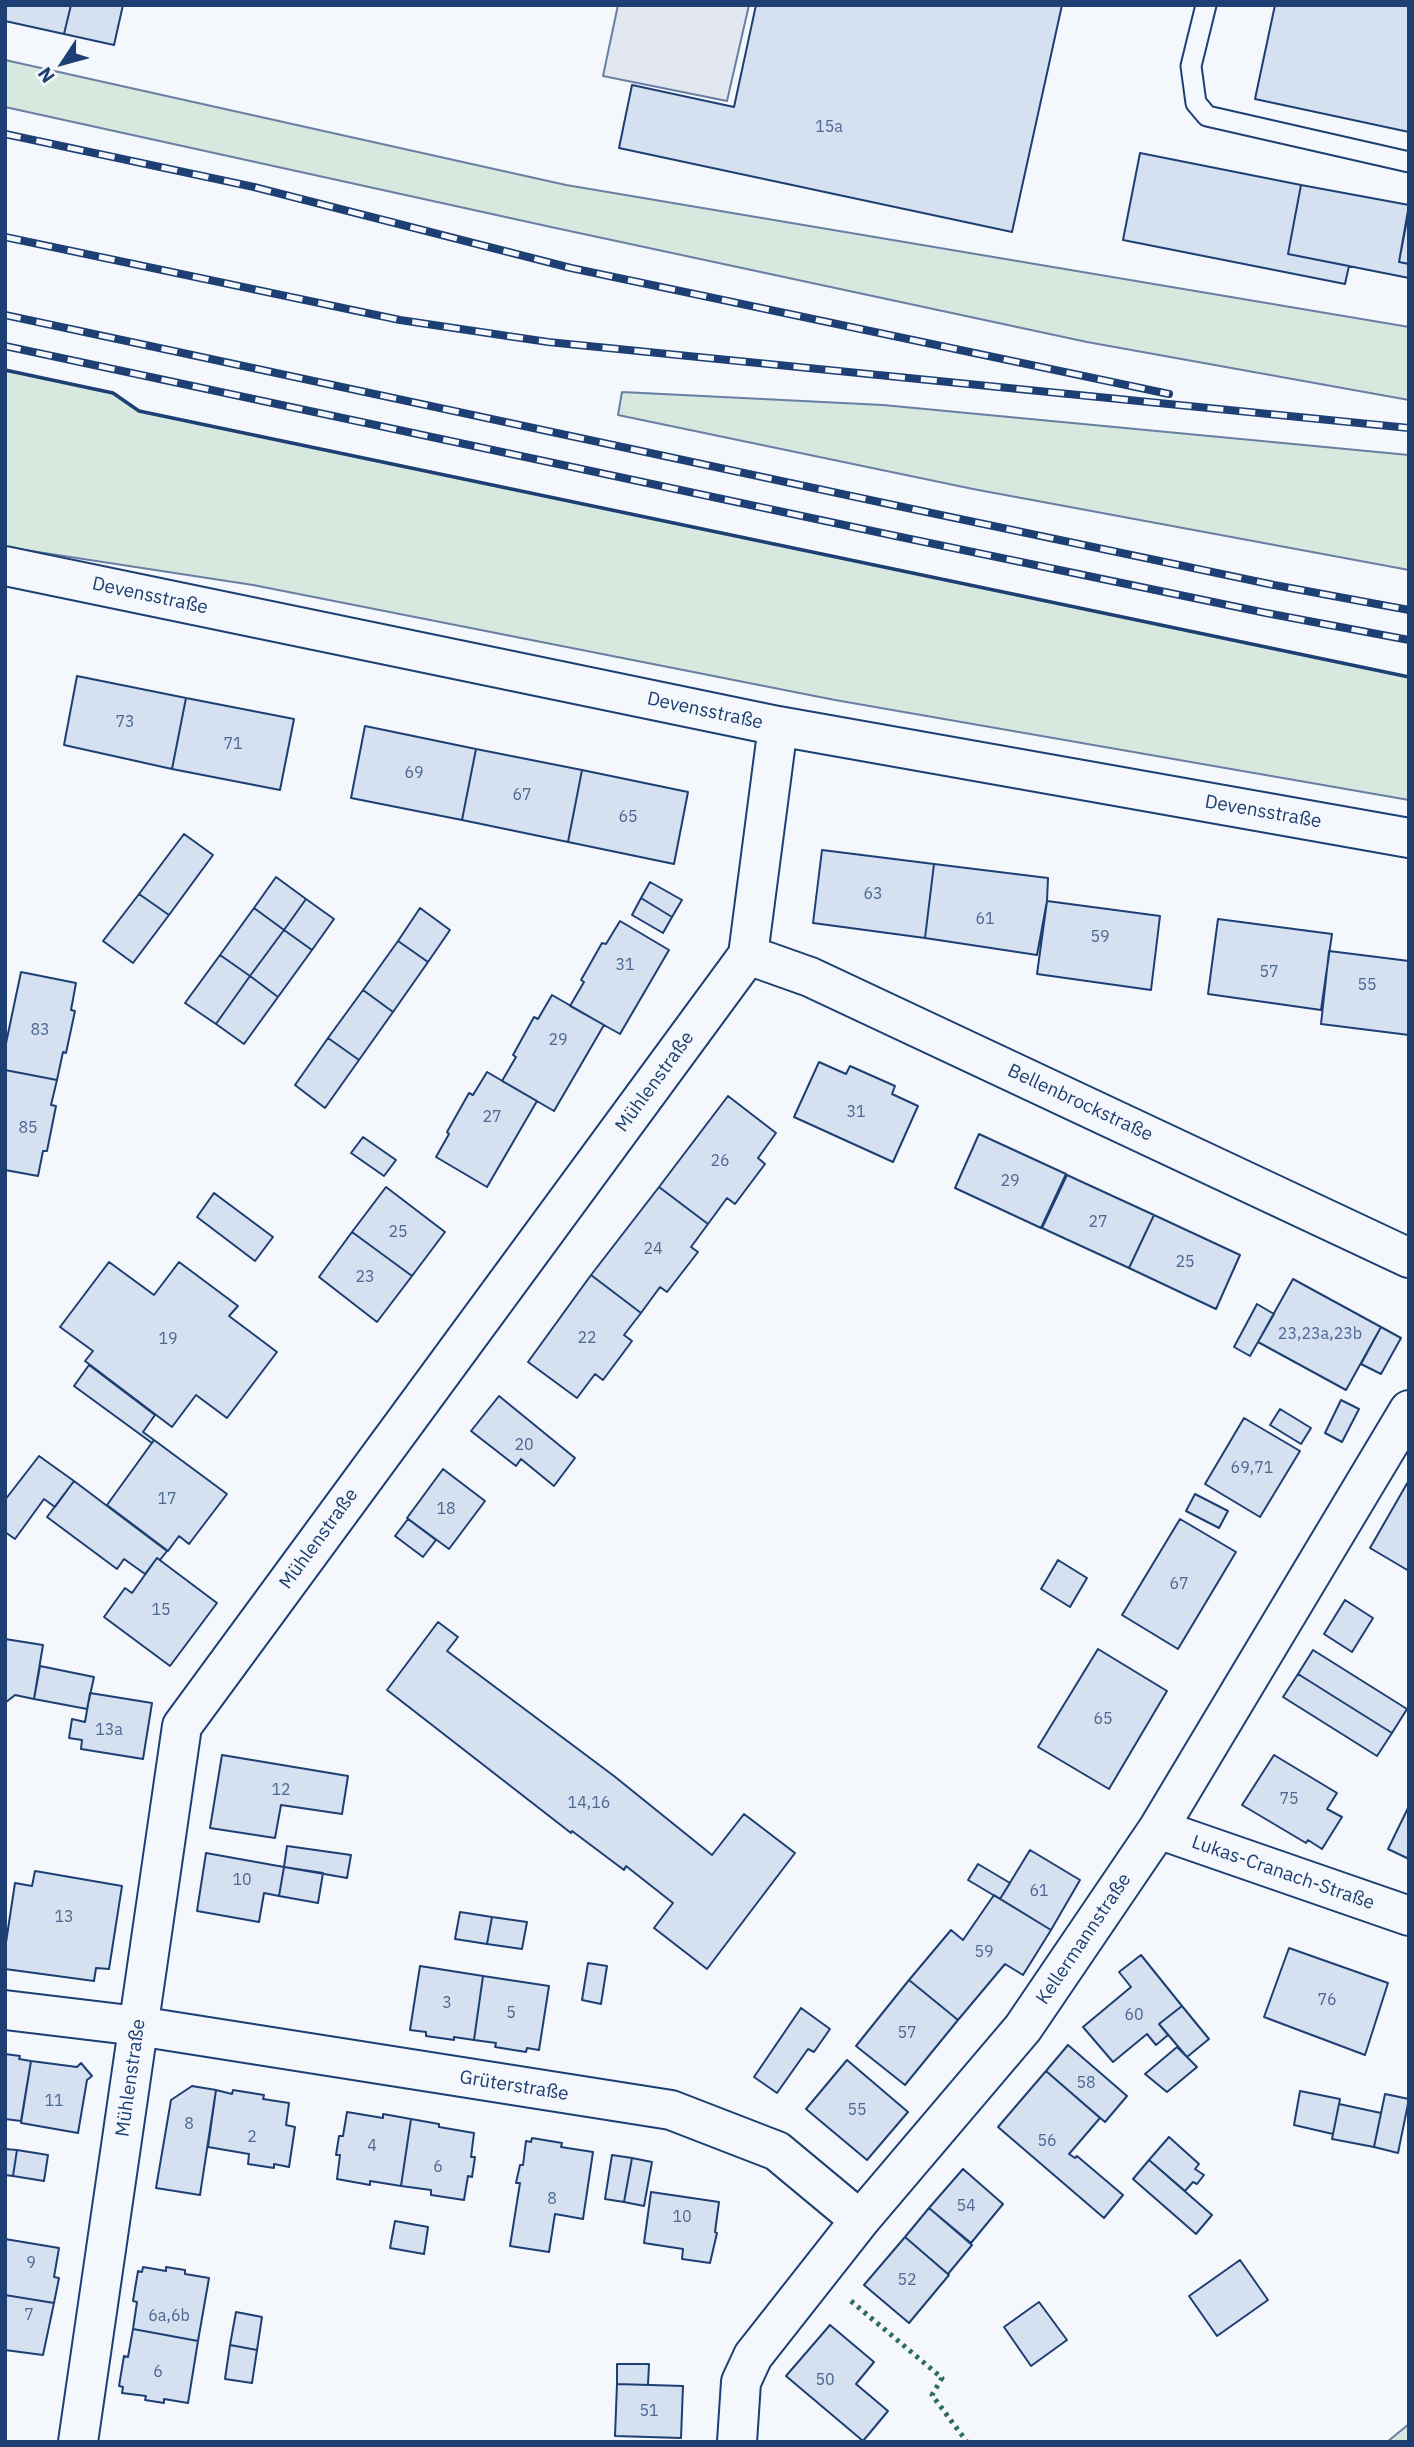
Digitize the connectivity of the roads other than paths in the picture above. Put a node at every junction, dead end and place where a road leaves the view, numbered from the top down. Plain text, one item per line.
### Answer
1 (1206, 5) edge
2 (1409, 162) edge
3 (5, 566) edge
4 (778, 726) junction
5 (1409, 838) edge
6 (748, 955) junction
7 (1409, 1258) edge
8 (1409, 1409) edge
9 (1158, 1829) junction
10 (1409, 1916) edge
11 (5, 2010) edge
12 (138, 2026) junction
13 (860, 2220) junction
14 (78, 2442) edge
15 (737, 2442) edge

1 - 2 lane
3 - 4 street, Devensstraße
4 - 5 street, Devensstraße
4 - 6 street, Mühlenstraße
6 - 7 street, Bellenbrockstraße
6 - 12 street, Mühlenstraße
8 - 9 street, Kellermannstraße
9 - 10 street, Lukas-Cranach-Straße
9 - 13 street, Kellermannstraße
11 - 12 street, Grüterstraße
12 - 13 street, Grüterstraße
12 - 14 street, Mühlenstraße
13 - 15 street, Kellermannstraße

